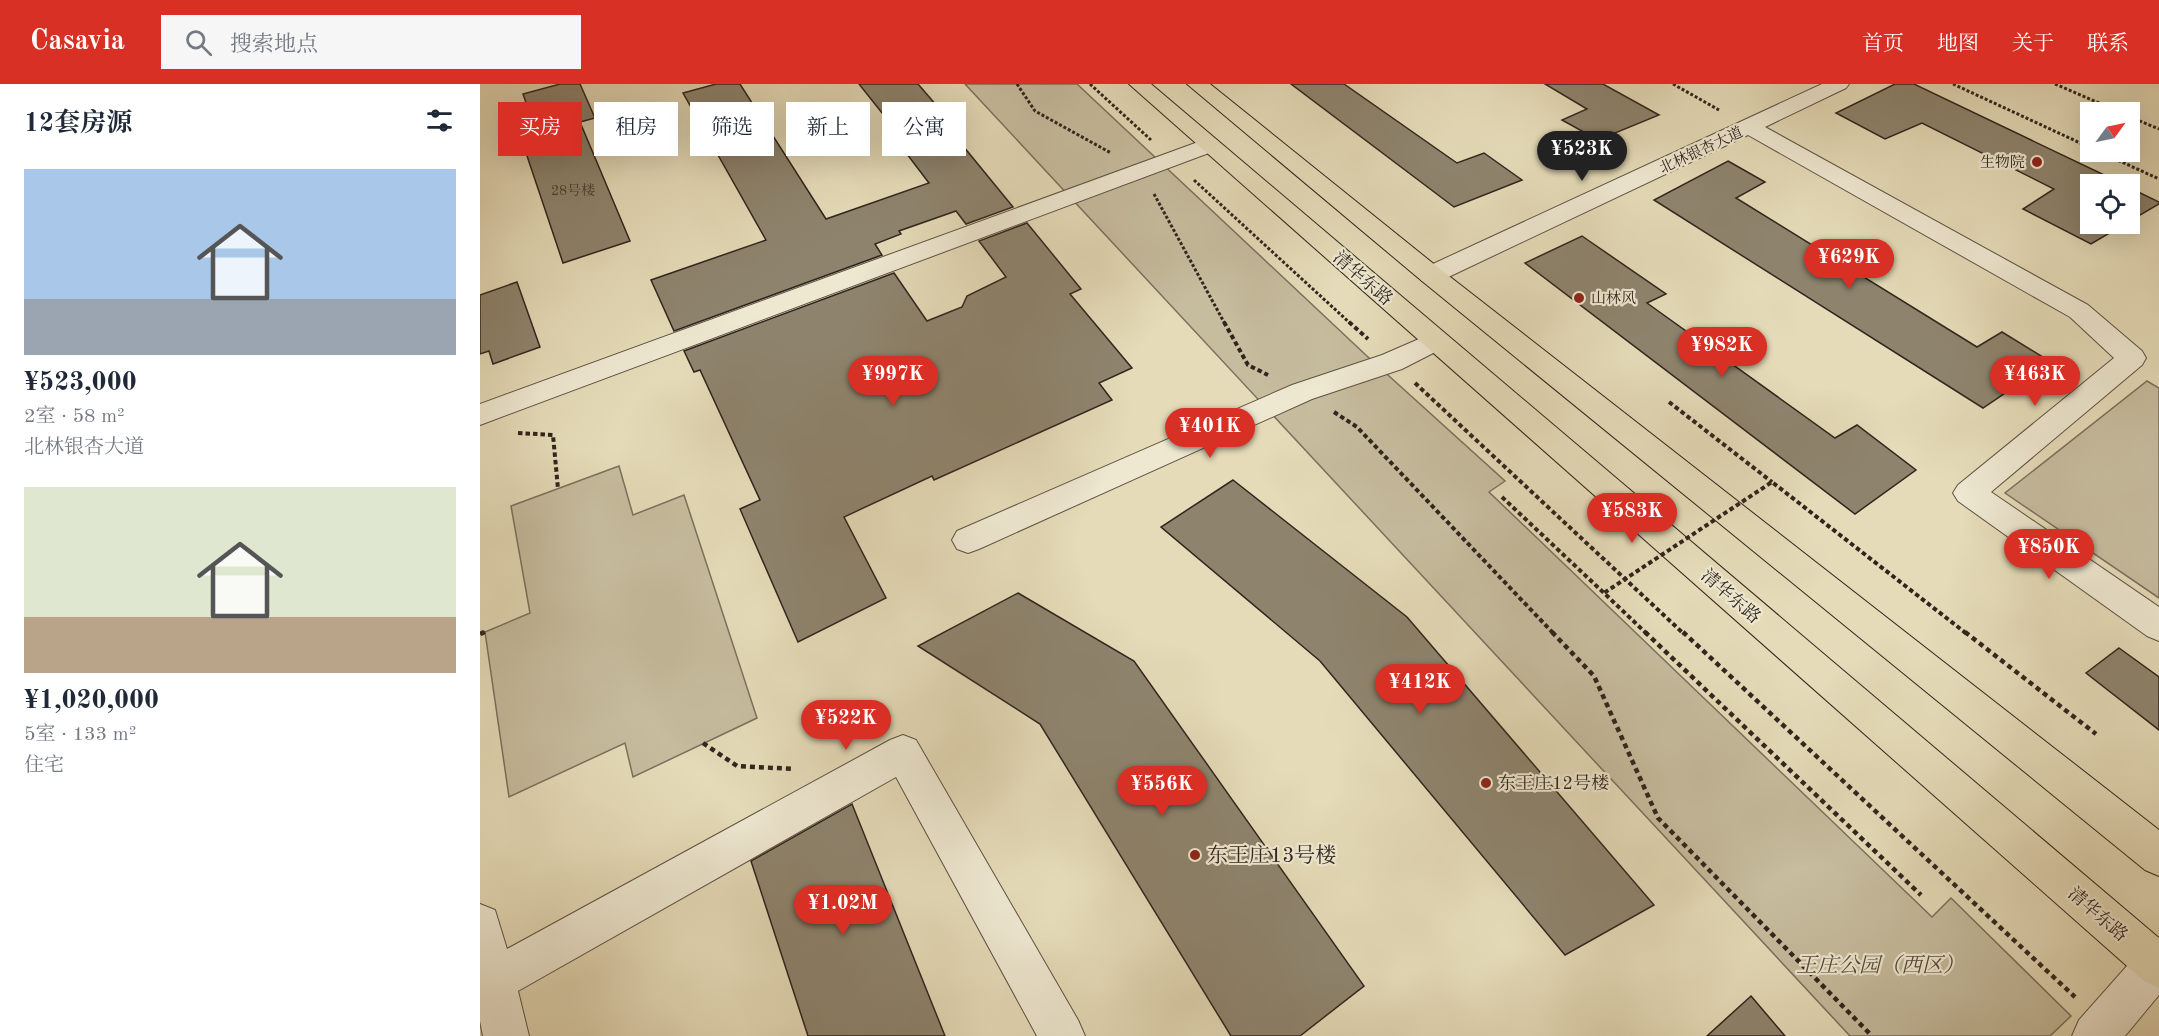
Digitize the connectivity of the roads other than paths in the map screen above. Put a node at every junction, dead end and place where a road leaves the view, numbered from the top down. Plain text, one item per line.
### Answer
1 (1139, 84) edge
2 (1197, 84) edge
3 (1839, 84) edge
4 (1750, 127) junction
5 (1209, 145) junction
6 (1431, 275) junction
7 (1436, 341) junction
8 (481, 414) edge
9 (968, 540) dead end
10 (2159, 626) edge
11 (2159, 856) edge
12 (480, 925) edge
13 (2158, 965) edge
14 (487, 984) edge
15 (2100, 1031) edge
16 (506, 1036) edge
17 (1062, 1036) edge

1 - 5 main road, 清华东路
2 - 6 main road
3 - 4 street, 北林银杏大道
4 - 6 street, 北林银杏大道
4 - 10 street
5 - 7 main road, 清华东路
5 - 8 street
6 - 11 main road
7 - 9 street
7 - 13 main road, 清华东路
12 - 14 street
13 - 15 street
14 - 16 street
14 - 17 street

